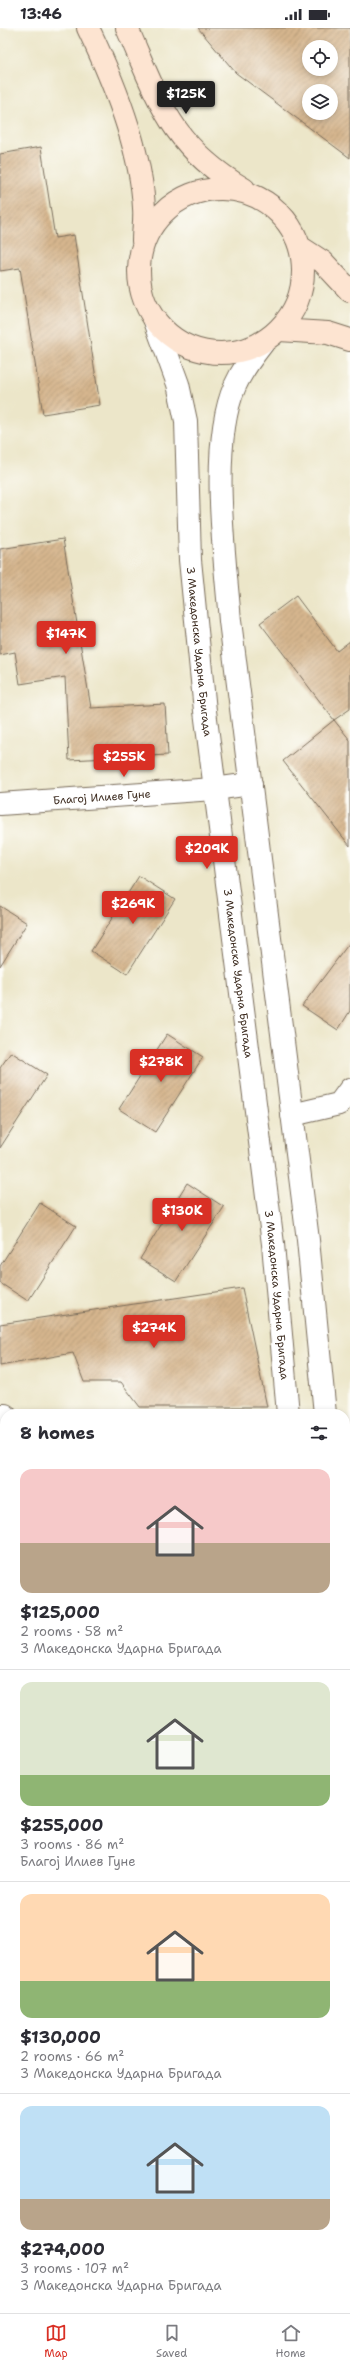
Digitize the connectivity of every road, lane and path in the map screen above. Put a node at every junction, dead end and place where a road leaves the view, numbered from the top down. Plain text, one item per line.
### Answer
1 (88, 28) edge
2 (127, 28) edge
3 (255, 196) junction
4 (143, 245) junction
5 (300, 247) junction
6 (350, 291) edge
7 (155, 321) junction
8 (271, 337) junction
9 (350, 340) edge
10 (251, 784) junction
11 (214, 789) junction
12 (0, 804) edge
13 (350, 1089) edge
14 (292, 1115) junction
15 (288, 1409) edge
16 (325, 1409) edge

1 - 4 main road
2 - 3 main road
3 - 4 main road
3 - 5 main road
4 - 7 main road
5 - 6 main road
5 - 8 main road
7 - 8 main road
7 - 11 street, 3 Македонска Ударна Бригада
8 - 9 main road
8 - 10 street
10 - 11 street, Благој Илиев Гуне
10 - 14 street
11 - 12 street, Благој Илиев Гуне
11 - 15 street, 3 Македонска Ударна Бригада
13 - 14 street
14 - 16 street

